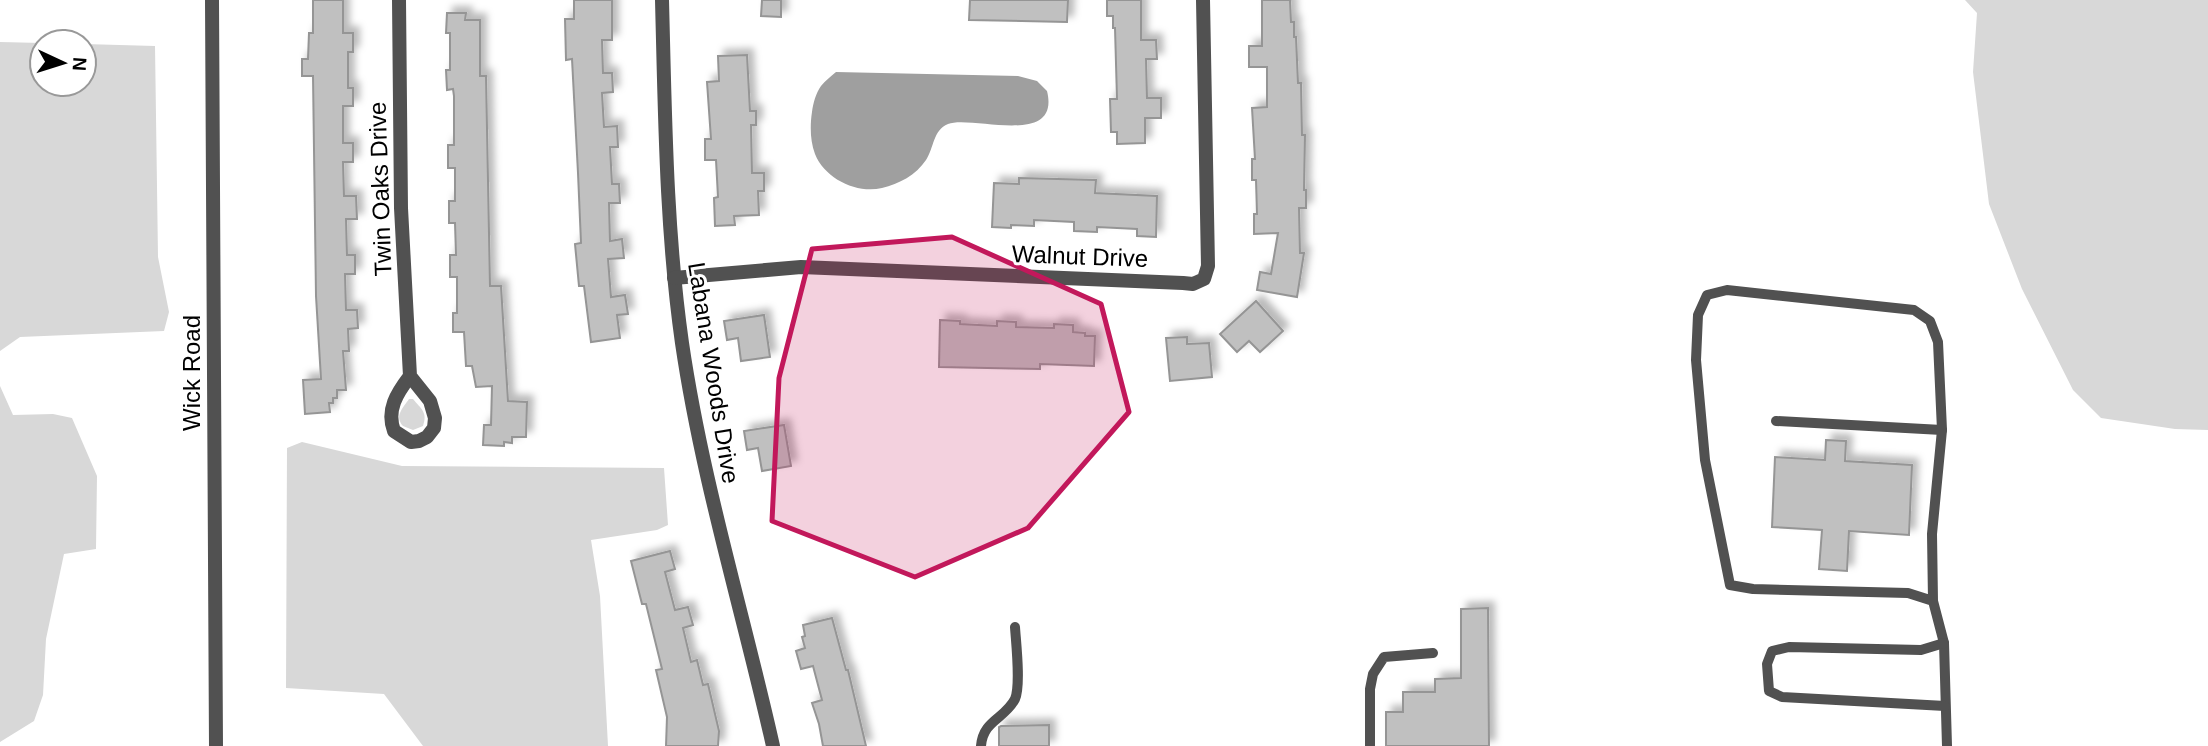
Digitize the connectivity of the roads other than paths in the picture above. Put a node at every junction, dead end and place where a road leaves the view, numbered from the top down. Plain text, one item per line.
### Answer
1 (212, 0) edge
2 (399, 0) edge
3 (662, 0) edge
4 (1203, 0) edge
5 (674, 278) junction
6 (410, 376) dead end
7 (1776, 421) dead end
8 (1942, 430) junction
9 (1933, 601) junction
10 (1015, 627) dead end
11 (1944, 643) junction
12 (1433, 653) dead end
13 (1945, 706) junction
14 (216, 746) edge
15 (773, 746) edge
16 (981, 746) edge
17 (1370, 746) edge
18 (1947, 746) edge

1 - 14 street, Wick Road
2 - 6 street, Twin Oaks Drive
3 - 5 street, Labana Woods Drive
4 - 5 street, Walnut Drive
5 - 15 street, Labana Woods Drive
7 - 8 lane
8 - 9 lane
8 - 9 lane
9 - 11 lane
10 - 16 lane
11 - 13 lane
11 - 13 lane
12 - 17 lane
13 - 18 lane

